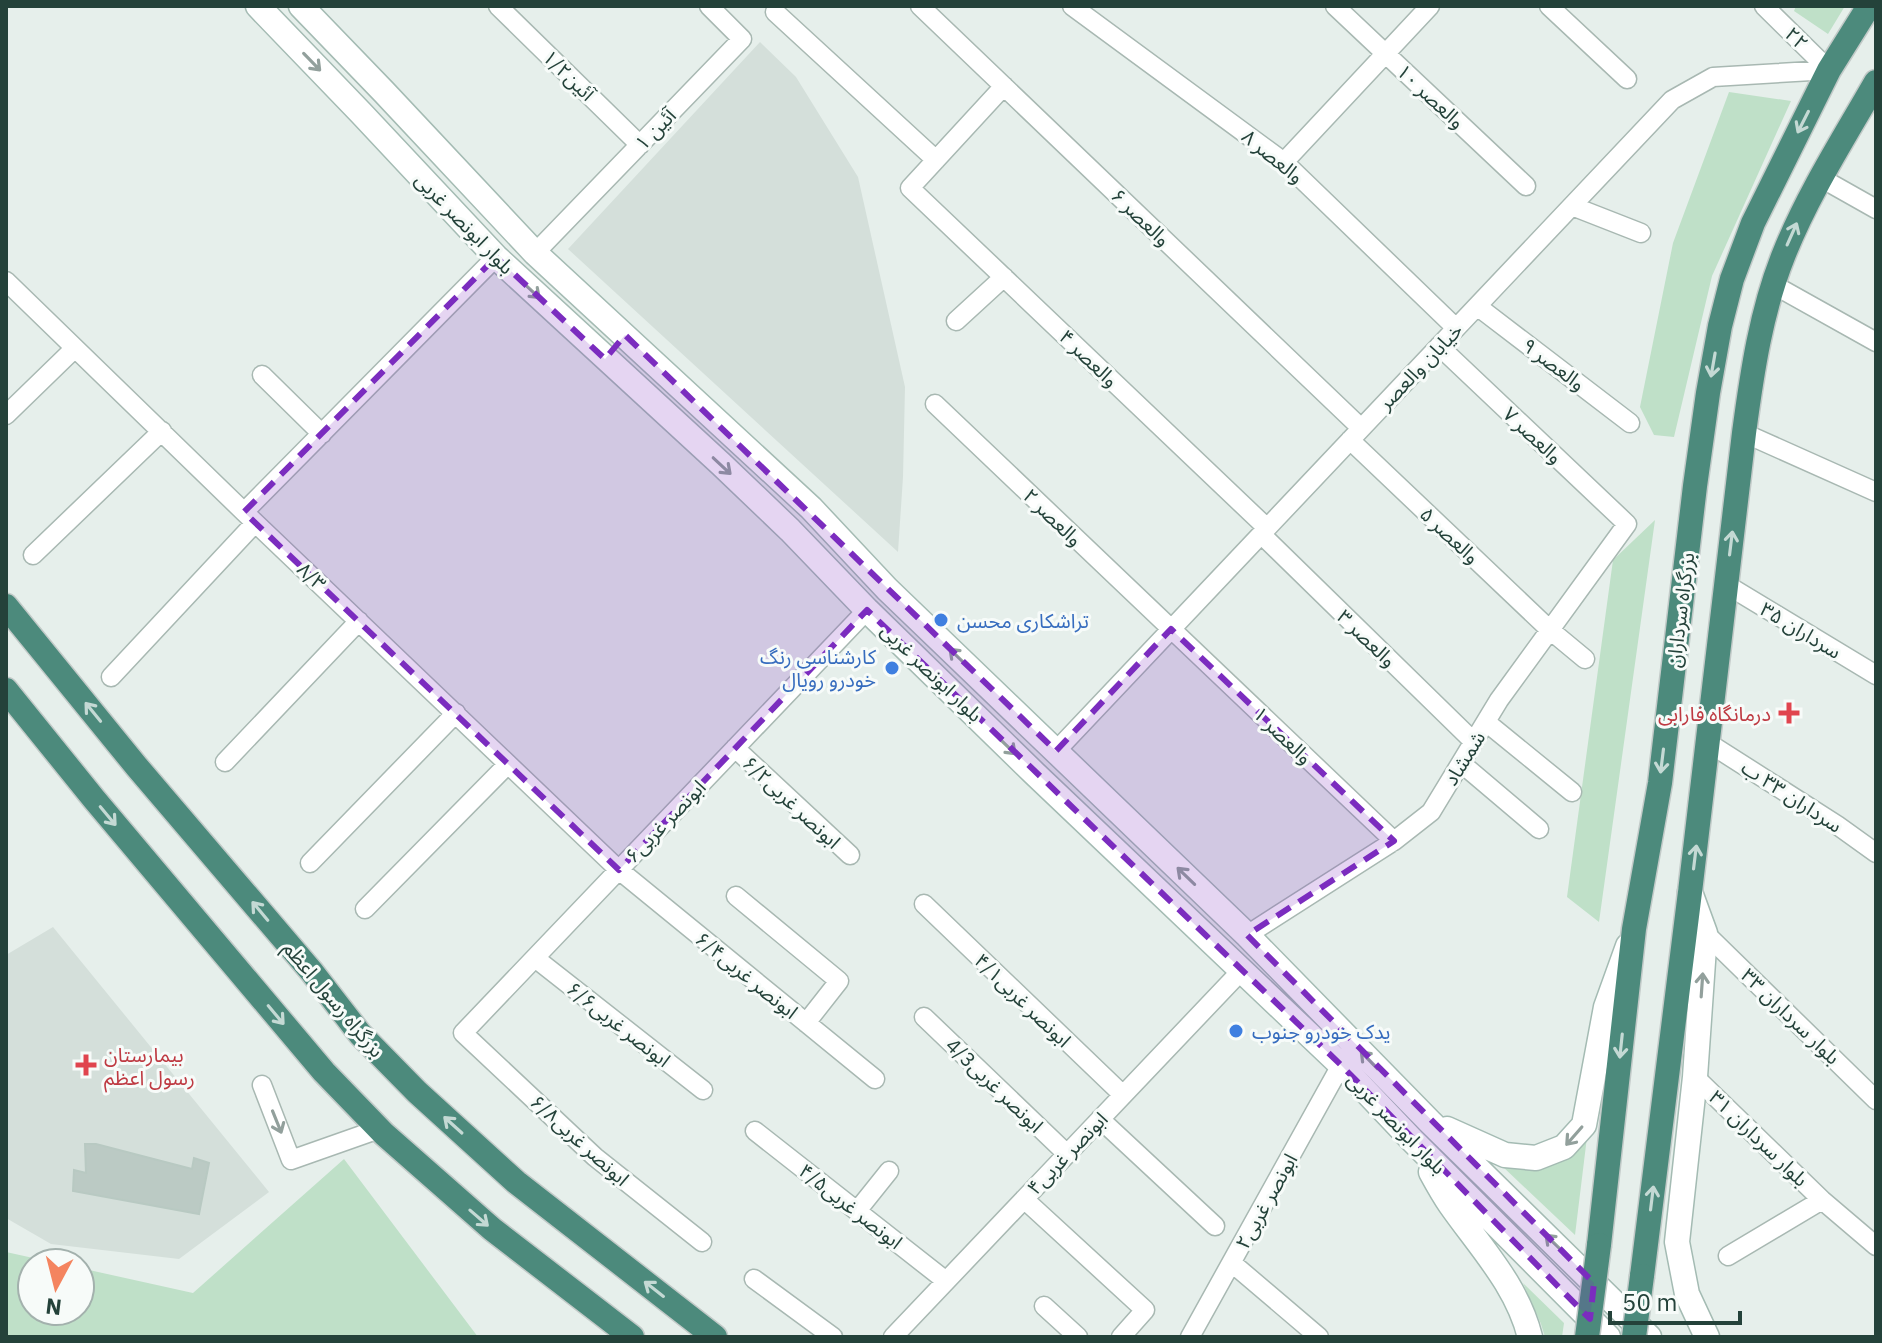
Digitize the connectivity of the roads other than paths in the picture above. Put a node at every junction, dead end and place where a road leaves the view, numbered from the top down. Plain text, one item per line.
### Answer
1 (258, 6) edge
2 (301, 6) edge
3 (498, 6) edge
4 (709, 6) edge
5 (920, 6) edge
6 (1072, 6) edge
7 (1335, 6) edge
8 (1430, 6) edge
9 (1549, 6) edge
10 (1764, 6) edge
11 (1869, 6) edge
12 (775, 12) dead end
13 (1386, 54) junction
14 (1829, 70) junction
15 (1627, 79) dead end
16 (1876, 82) edge
17 (1004, 86) junction
18 (640, 145) junction
19 (936, 160) junction
20 (1284, 162) junction
21 (1821, 178) junction
22 (1526, 186) dead end
23 (1572, 206) junction
24 (1876, 209) edge
25 (1641, 233) dead end
26 (535, 253) junction
27 (496, 257) junction
28 (1004, 277) junction
29 (6, 281) edge
30 (1774, 285) junction
31 (1477, 306) junction
32 (956, 321) dead end
33 (1456, 328) junction
34 (625, 335) junction
35 (1876, 342) edge
36 (1439, 346) junction
37 (75, 348) junction
38 (605, 359) junction
39 (262, 375) dead end
40 (935, 404) dead end
41 (6, 415) edge
42 (1630, 423) dead end
43 (162, 431) junction
44 (1744, 433) junction
45 (322, 434) junction
46 (1355, 434) junction
47 (1876, 492) edge
48 (250, 518) junction
49 (1627, 524) joint
50 (1264, 531) junction
51 (33, 555) dead end
52 (1727, 585) junction
53 (6, 606) edge
54 (867, 610) junction
55 (359, 621) junction
56 (1171, 629) junction
57 (1550, 630) junction
58 (1585, 659) dead end
59 (1876, 675) edge
60 (111, 677) dead end
61 (6, 690) edge
62 (456, 713) junction
63 (1486, 722) junction
64 (1474, 742) junction
65 (1707, 742) junction
66 (735, 748) junction
67 (1056, 751) junction
68 (225, 762) dead end
69 (1461, 763) junction
70 (508, 764) junction
71 (1572, 792) dead end
72 (1539, 829) dead end
73 (1394, 841) junction
74 (1876, 853) edge
75 (850, 855) dead end
76 (310, 863) dead end
77 (619, 870) junction
78 (1690, 892) junction
79 (736, 896) dead end
80 (924, 904) dead end
81 (365, 909) dead end
82 (1634, 929) junction
83 (1705, 933) junction
84 (1247, 935) junction
85 (535, 958) junction
86 (1242, 970) junction
87 (924, 1017) dead end
88 (806, 1023) junction
89 (463, 1033) joint
90 (1341, 1065) junction
91 (1695, 1077) junction
92 (875, 1079) dead end
93 (262, 1085) dead end
94 (703, 1090) dead end
95 (1123, 1095) junction
96 (1876, 1100) edge
97 (1100, 1119) junction
98 (1430, 1122) junction
99 (379, 1129) junction
100 (755, 1131) dead end
101 (1411, 1139) junction
102 (1067, 1154) junction
103 (889, 1171) dead end
104 (1024, 1199) junction
105 (1822, 1200) junction
106 (857, 1211) junction
107 (1215, 1226) dead end
108 (702, 1242) dead end
109 (1876, 1246) edge
110 (1728, 1256) dead end
111 (1232, 1263) junction
112 (754, 1279) dead end
113 (946, 1281) junction
114 (1044, 1306) dead end
115 (900, 1335) edge
116 (632, 1337) edge
117 (715, 1337) edge
118 (833, 1337) edge
119 (1078, 1337) edge
120 (1121, 1337) edge
121 (1190, 1337) edge
122 (1319, 1337) edge
123 (1530, 1337) edge
124 (1587, 1337) edge
125 (1608, 1337) edge
126 (1634, 1337) edge
127 (1649, 1337) edge
128 (1707, 1337) edge

1 -> 27 main road, بلوار ابونصر غربی
2 - 26 main road, بلوار ابونصر غربی
3 - 18 street, ۱/۲آئین
4 - 18 street, آئین ۱
5 - 17 street, والعصر ۶
6 - 20 street, والعصر ۸
7 - 13 street, والعصر ۱۰
8 - 13 street
9 - 15 street
10 - 14 street, ۲۲
11 - 14 highway, بزرگراه سرداران
12 - 19 street
13 - 20 street
13 - 22 street, والعصر ۱۰
14 - 23 street, خیابان والعصر
14 -> 82 highway, بزرگراه سرداران
16 - 21 highway
17 - 19 street
17 - 46 street, والعصر ۶
18 - 26 street, آئین ۱
19 - 28 street, والعصر ۴
20 - 33 street, والعصر ۸
21 - 24 street
30 -> 21 highway
23 - 25 street
23 - 31 street, خیابان والعصر
26 - 34 main road, بلوار ابونصر غربی
27 -> 38 main road, بلوار ابونصر غربی
27 - 45 street
28 - 32 street
28 - 50 street, والعصر ۴
29 - 37 street, ۸/۳
30 - 35 street
30 - 44 highway
31 - 33 street, خیابان والعصر
31 - 42 street, والعصر ۹
33 - 36 street, خیابان والعصر
34 - 38 main road
67 -> 34 main road, بلوار ابونصر غربی
36 - 46 street, خیابان والعصر
36 - 49 street, والعصر ۷
37 - 41 street
37 - 43 street, ۸/۳
38 -> 54 main road, بلوار ابونصر غربی
39 - 45 street
40 - 56 street, والعصر ۲
43 - 48 street, ۸/۳
43 - 51 street
44 - 47 street
52 -> 44 highway
45 - 48 street
46 - 50 street, خیابان والعصر
46 - 57 street, والعصر ۵
48 - 55 street, ۸/۳
48 - 60 street
49 - 57 street, شمشاد
50 - 56 street, خیابان والعصر
50 - 64 street, والعصر ۳
52 - 59 street, سرداران ۳۵
52 - 65 highway
117 -> 53 highway, بزرگراه رسول اعظم
54 - 66 street, ۶ابونصر غربی
54 -> 86 main road, بلوار ابونصر غربی
55 - 62 street, ۸/۳
55 - 68 street
56 - 67 street, خیابان والعصر
56 - 73 street, والعصر ۱
57 - 58 street, والعصر ۵
57 - 63 street, شمشاد
61 -> 99 highway
62 - 70 street, ۸/۳
62 - 76 street
63 - 64 street, شمشاد
63 - 71 street
64 - 69 street, شمشاد
65 - 74 street, سرداران ۳۳ ب
78 -> 65 highway
66 - 75 street, ۶/۲ابونصر غربی
66 - 77 street, ۶ابونصر غربی
84 -> 67 main road, بلوار ابونصر غربی
69 - 72 street
69 - 73 street, شمشاد
70 - 77 street, ۸/۳
70 - 81 street
73 - 84 street, شمشاد
77 - 85 street, ۶ابونصر غربی
77 - 88 street, ۶/۴ابونصر غربی
78 - 83 main road
126 -> 78 highway, bridge
79 - 88 street
80 - 95 street, ۴/۱ابونصر غربی
82 -> 98 main road
82 -> 124 highway, بزرگراه سرداران, bridge
91 -> 83 main road
83 - 96 street, بلوار سرداران ۳۳
98 -> 84 main road, بلوار ابونصر غربی
85 - 89 street, ۶ابونصر غربی
85 - 94 street, ۶/۶ابونصر غربی
86 - 90 main road, بلوار ابونصر غربی
86 - 95 street, ۴ابونصر غربی
87 - 102 street, 4/3ابونصر غربی
88 - 92 street, ۶/۴ابونصر غربی
89 - 108 street, ۶/۸ابونصر غربی
90 - 101 main road, بلوار ابونصر غربی
90 - 111 street, ۲ابونصر غربی
91 - 105 street, بلوار سرداران ۳۱
91 - 128 main road
93 -> 99 street
95 - 97 street, ۴ابونصر غربی
97 - 102 street, ۴ابونصر غربی
97 - 107 street
127 -> 98 main road, بلوار ابونصر غربی
99 -> 116 highway
100 - 106 street, ۴/۵ابونصر غربی
101 - 123 main road
101 - 125 main road, بلوار ابونصر غربی
102 - 104 street, ۴ابونصر غربی
103 - 106 street
104 - 113 street, ۴ابونصر غربی
104 - 120 street
105 - 109 street, بلوار سرداران ۳۱
105 - 110 street
106 - 113 street, ۴/۵ابونصر غربی
111 - 121 street, ۲ابونصر غربی
111 - 122 street
112 - 118 street
113 - 115 street, ۴ابونصر غربی
114 - 119 street

